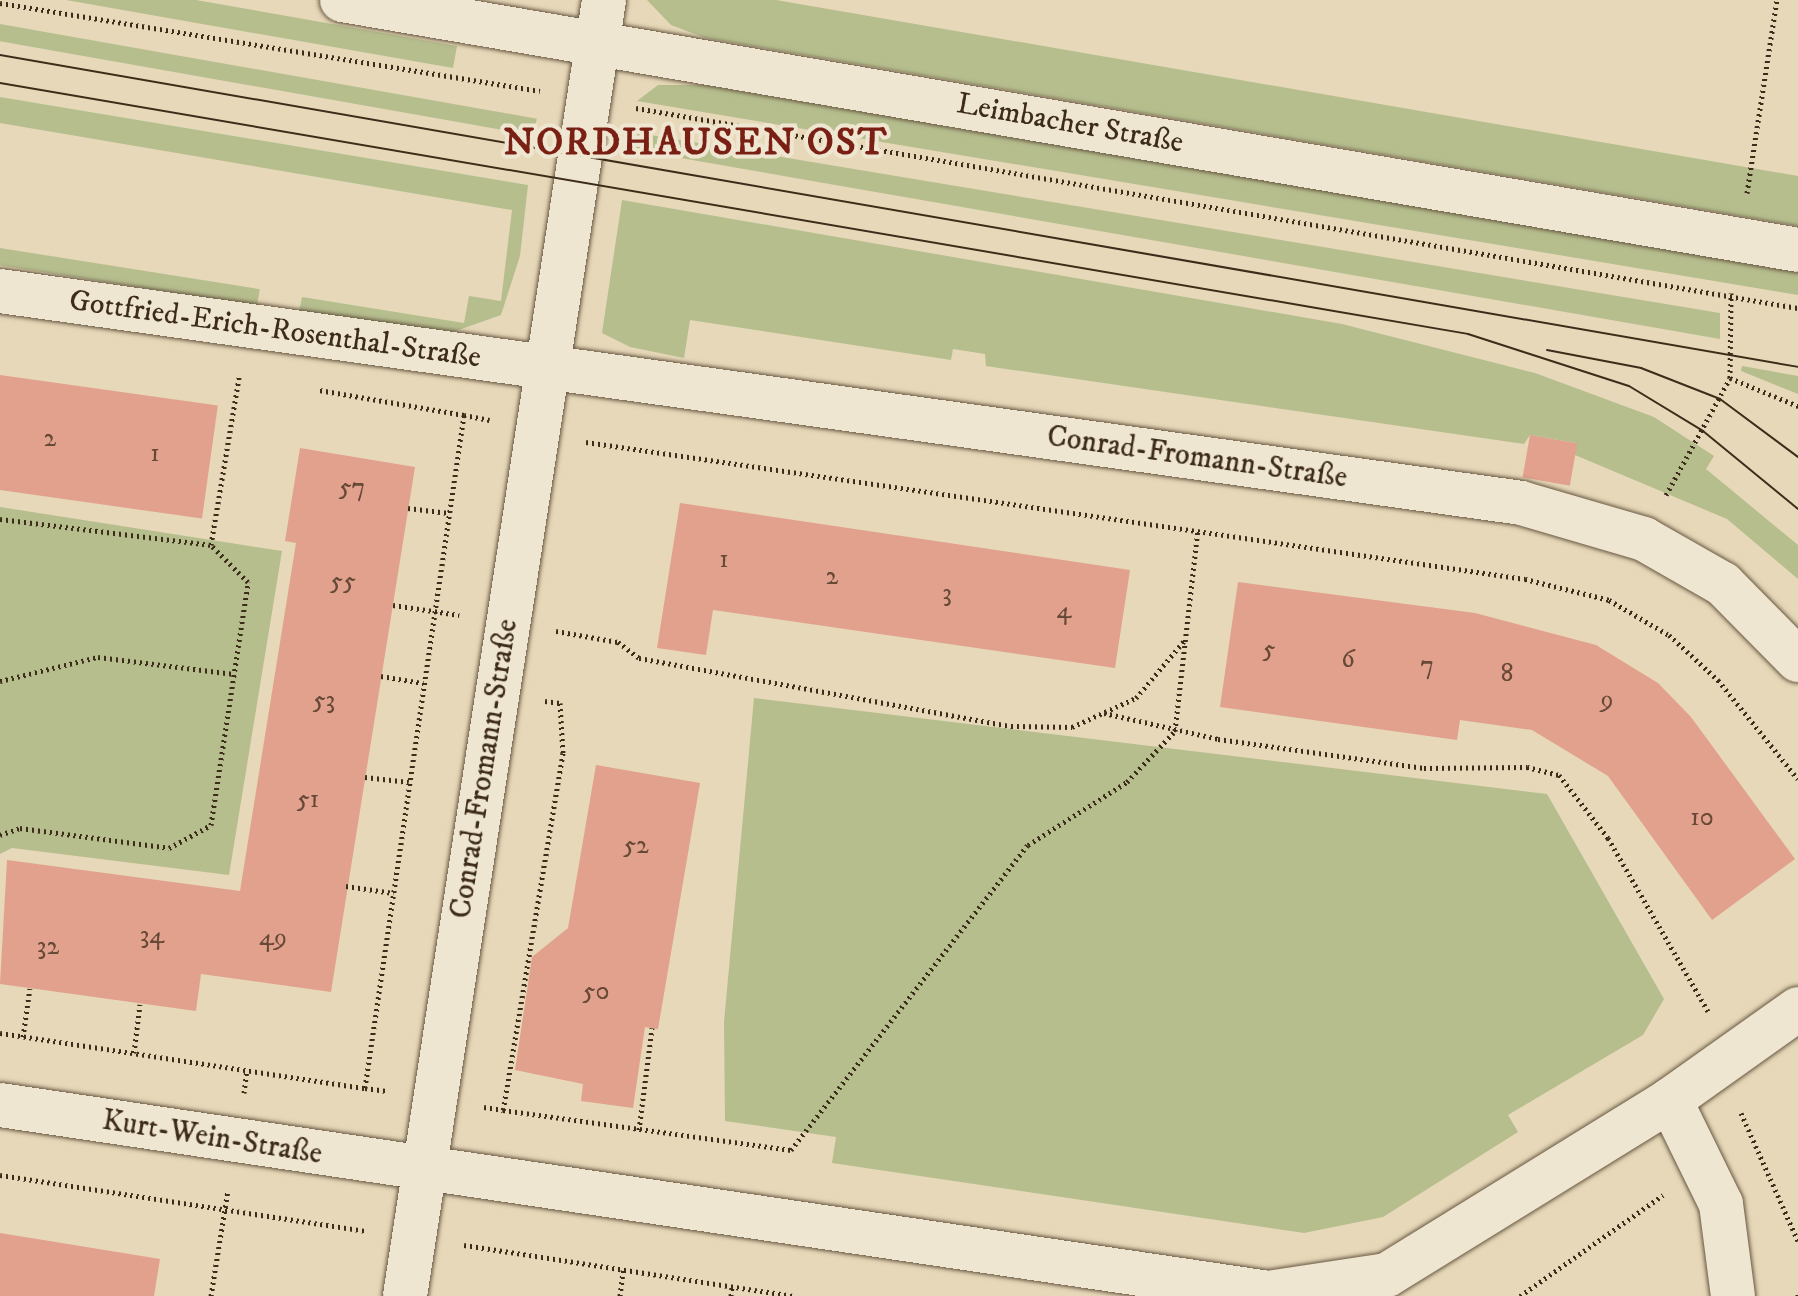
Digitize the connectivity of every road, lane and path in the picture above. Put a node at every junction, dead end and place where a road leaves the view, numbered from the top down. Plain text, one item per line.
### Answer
1 (342, 0) edge
2 (604, 0) edge
3 (1777, 0) edge
4 (0, 3) edge
5 (597, 42) junction
6 (588, 99) junction
7 (1739, 240) junction
8 (1798, 250) edge
9 (0, 291) edge
10 (1731, 297) junction
11 (1798, 308) edge
12 (551, 369) junction
13 (224, 375) dead end
14 (239, 377) junction
15 (1730, 378) junction
16 (250, 379) dead end
17 (301, 387) dead end
18 (1798, 406) edge
19 (464, 415) junction
20 (540, 431) junction
21 (408, 508) dead end
22 (447, 513) junction
23 (0, 519) edge
24 (1198, 529) junction
25 (1644, 539) junction
26 (211, 545) junction
27 (393, 605) dead end
28 (433, 611) junction
29 (507, 623) junction
30 (1185, 640) junction
31 (1798, 660) edge
32 (234, 674) junction
33 (381, 676) dead end
34 (0, 681) edge
35 (423, 683) junction
36 (496, 693) junction
37 (1104, 713) junction
38 (1175, 731) junction
39 (365, 777) dead end
40 (1798, 779) edge
41 (409, 782) junction
42 (0, 835) edge
43 (346, 886) dead end
44 (393, 893) junction
45 (30, 988) dead end
46 (140, 1004) dead end
47 (1798, 1009) edge
48 (1711, 1015) dead end
49 (652, 1028) dead end
50 (0, 1033) edge
51 (23, 1037) junction
52 (134, 1053) junction
53 (1716, 1066) junction
54 (1670, 1100) junction
55 (0, 1105) edge
56 (639, 1130) junction
57 (1754, 1139) junction
58 (1703, 1167) junction
59 (425, 1171) junction
60 (0, 1175) edge
61 (413, 1237) junction
62 (1798, 1241) edge
63 (623, 1270) junction
64 (1039, 1279) edge
65 (1396, 1286) edge
66 (732, 1287) junction
67 (405, 1296) edge
68 (620, 1296) edge
69 (731, 1296) edge
70 (795, 1296) edge
71 (1520, 1296) edge
72 (1733, 1296) edge

1 - 5 street, Leimbacher Straße
2 - 5 street, Conrad-Fromann-Straße
3 - 7 path
4 - 6 path
5 - 6 street, Conrad-Fromann-Straße
5 - 7 street, Leimbacher Straße
6 - 10 path
6 - 12 street, Conrad-Fromann-Straße
7 - 8 street, Leimbacher Straße
7 - 10 path
9 - 12 street, Gottfried-Erich-Rosenthal-Straße
10 - 11 path
10 - 15 path
12 - 20 street, Conrad-Fromann-Straße
12 - 25 street, Conrad-Fromann-Straße
13 - 14 path
14 - 16 path
14 - 26 path
15 - 18 path
15 - 25 path
17 - 19 path
19 - 20 path
19 - 22 path
20 - 24 path
20 - 29 street, Conrad-Fromann-Straße
21 - 22 path
22 - 28 path
23 - 26 path
24 - 30 path
24 - 40 path
25 - 31 street, Conrad-Fromann-Straße
26 - 32 path
27 - 28 path
28 - 29 path
28 - 35 path
29 - 36 street, Conrad-Fromann-Straße
29 - 37 path
30 - 37 path
30 - 38 path
32 - 34 path
32 - 42 path
33 - 35 path
35 - 41 path
36 - 56 path
36 - 59 street, Conrad-Fromann-Straße
37 - 38 path
38 - 48 path
38 - 56 path
39 - 41 path
41 - 44 path
43 - 44 path
44 - 52 path
45 - 51 path
46 - 52 path
47 - 53 street
49 - 56 path
50 - 51 path
51 - 52 path
53 - 54 street
53 - 57 path
54 - 58 street
54 - 65 street
55 - 59 street, Kurt-Wein-Straße
57 - 58 path
57 - 62 path
58 - 71 path
58 - 72 street
59 - 61 street, Conrad-Fromann-Straße
59 - 64 street
60 - 61 path
61 - 63 path
61 - 67 street, Conrad-Fromann-Straße
63 - 66 path
63 - 68 path
64 - 65 street
66 - 69 path
66 - 70 path

